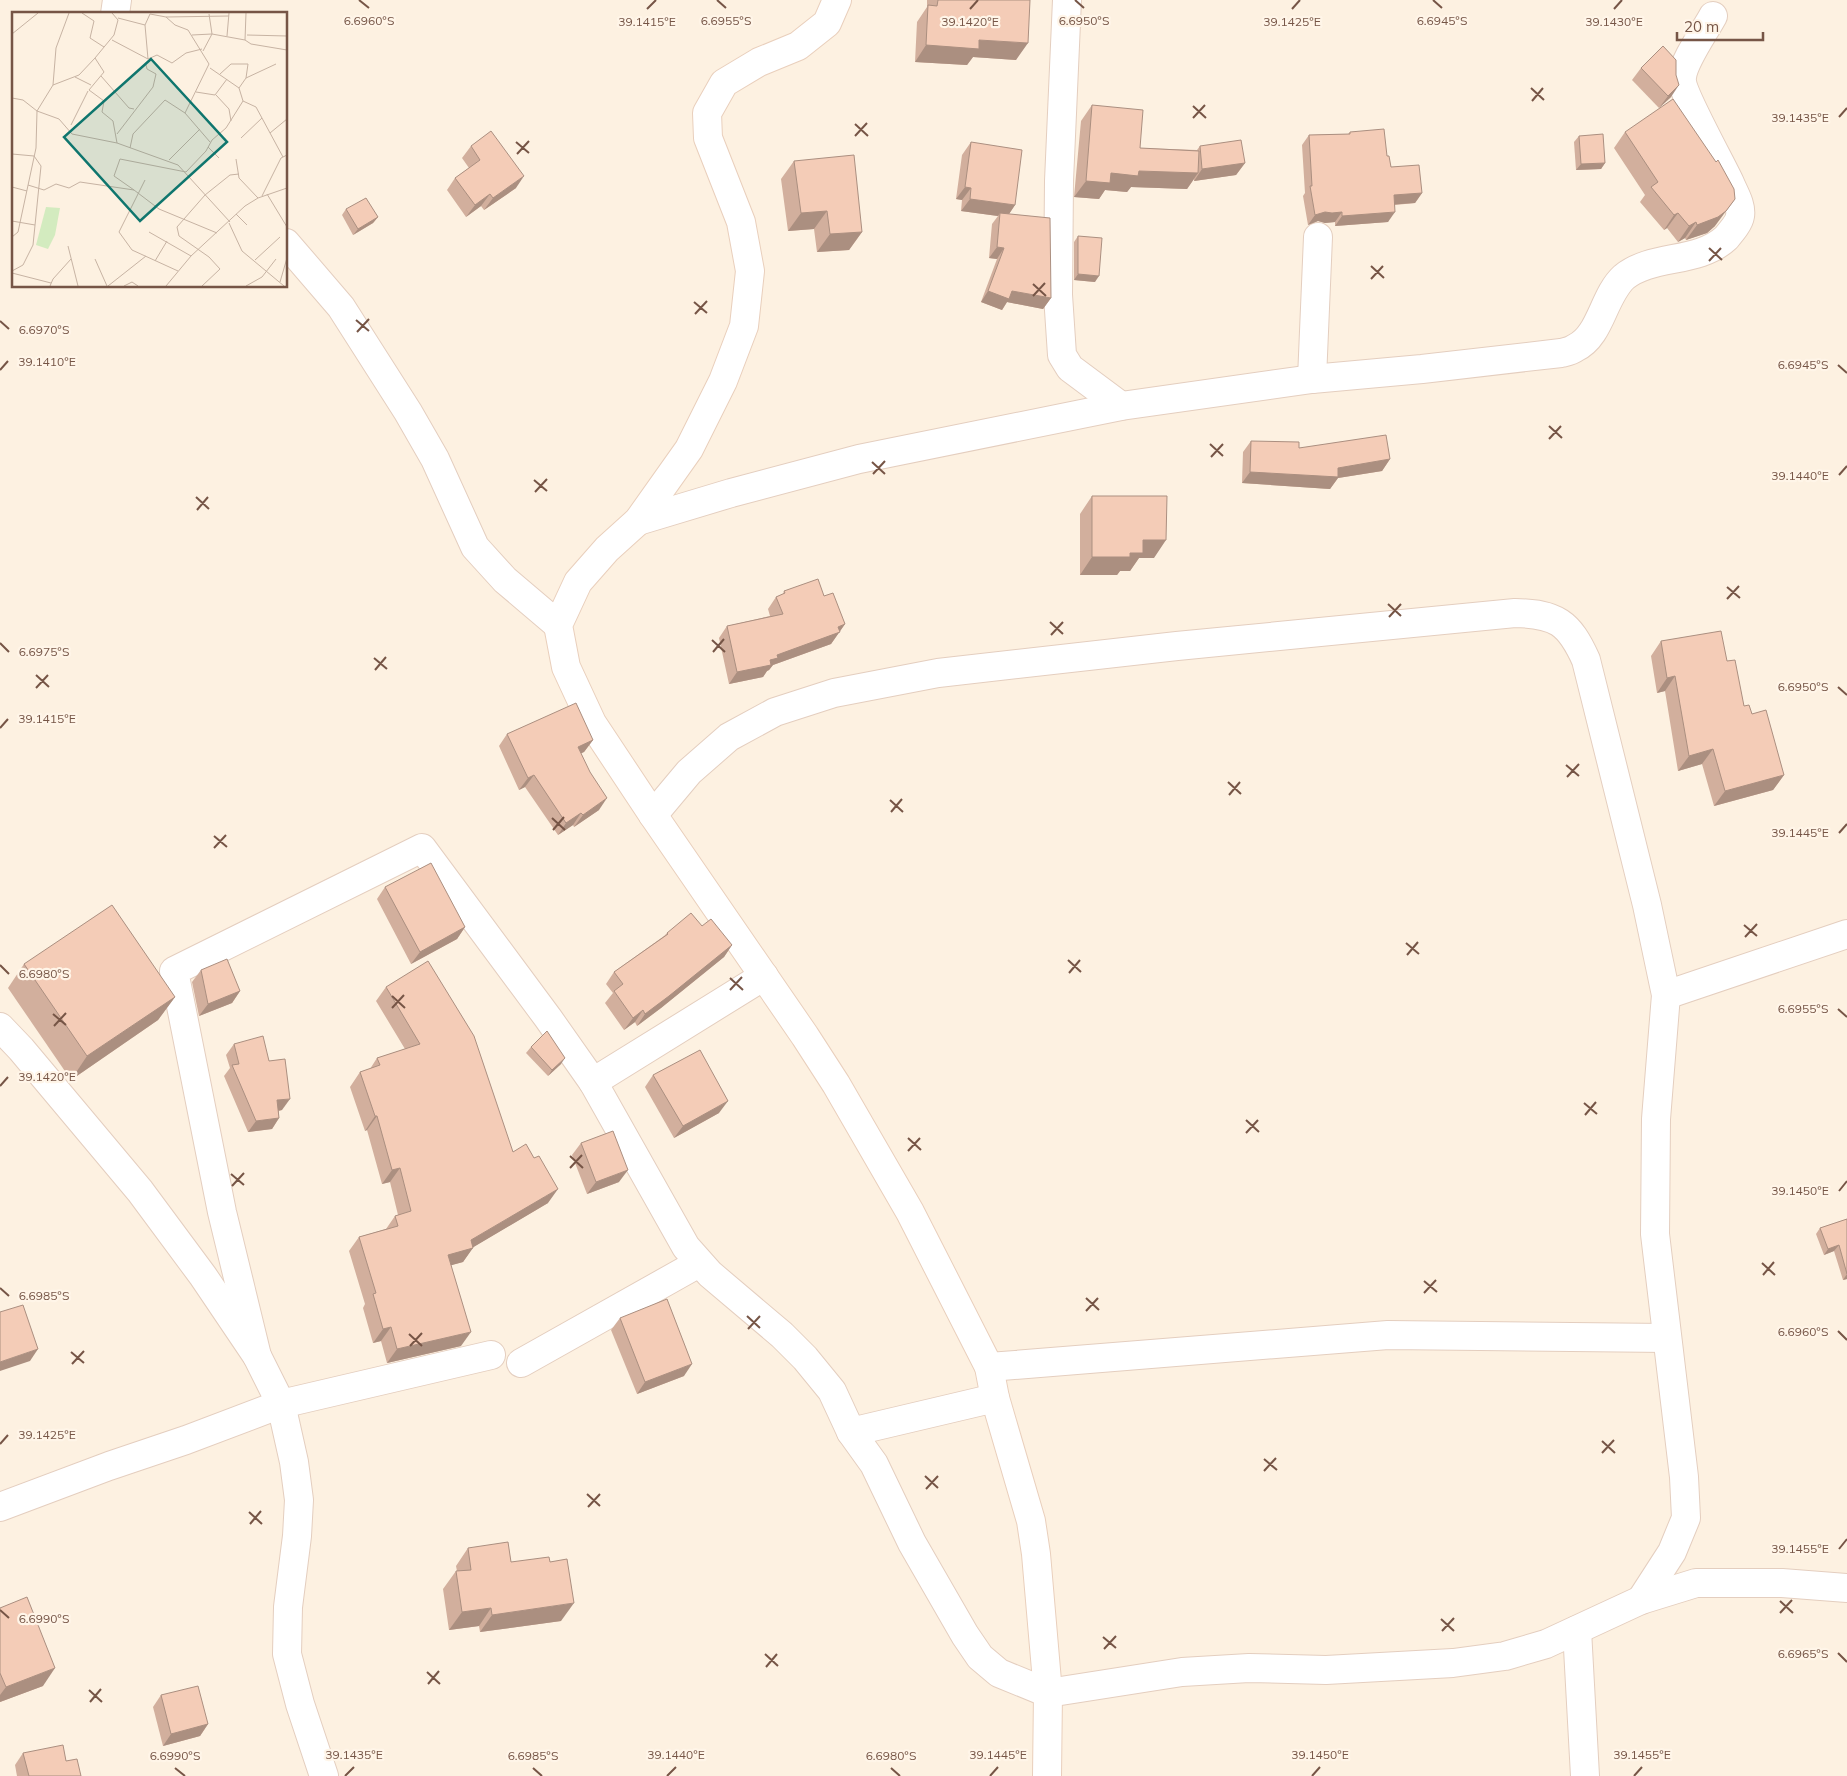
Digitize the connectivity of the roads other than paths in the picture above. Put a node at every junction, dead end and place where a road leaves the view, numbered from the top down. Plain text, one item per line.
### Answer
1 (837, 0) edge
2 (1067, 0) edge
3 (1713, 16) dead end
4 (1318, 237) dead end
5 (288, 245) edge
6 (1312, 379) junction
7 (1121, 406) junction
8 (638, 521) junction
9 (558, 625) junction
10 (653, 815) junction
11 (1847, 934) edge
12 (764, 976) junction
13 (1666, 995) junction
14 (0, 1027) edge
15 (593, 1082) junction
16 (699, 1263) junction
17 (1666, 1338) junction
18 (491, 1355) dead end
19 (257, 1356) junction
20 (521, 1363) dead end
21 (989, 1367) junction
22 (995, 1398) junction
23 (281, 1404) junction
24 (851, 1432) junction
25 (0, 1507) edge
26 (1847, 1588) edge
27 (1641, 1600) junction
28 (1577, 1630) junction
29 (1048, 1693) junction
30 (324, 1776) edge
31 (1046, 1776) edge
32 (1585, 1776) edge

1 - 8 street
2 - 7 street
3 - 6 street
4 - 6 street
5 - 9 street
6 - 7 street
7 - 8 street
8 - 9 street
9 - 10 street
10 - 12 street
10 - 13 street
11 - 13 street
12 - 15 street
12 - 21 street
13 - 17 street
14 - 19 street
15 - 16 street
15 - 19 street
16 - 20 street
16 - 24 street
17 - 21 street
17 - 27 street
18 - 23 street
19 - 23 street
21 - 22 street
22 - 24 street
22 - 29 street
23 - 25 street
23 - 30 street
24 - 29 street
26 - 27 street
27 - 28 street
28 - 29 street
28 - 32 street
29 - 31 street

